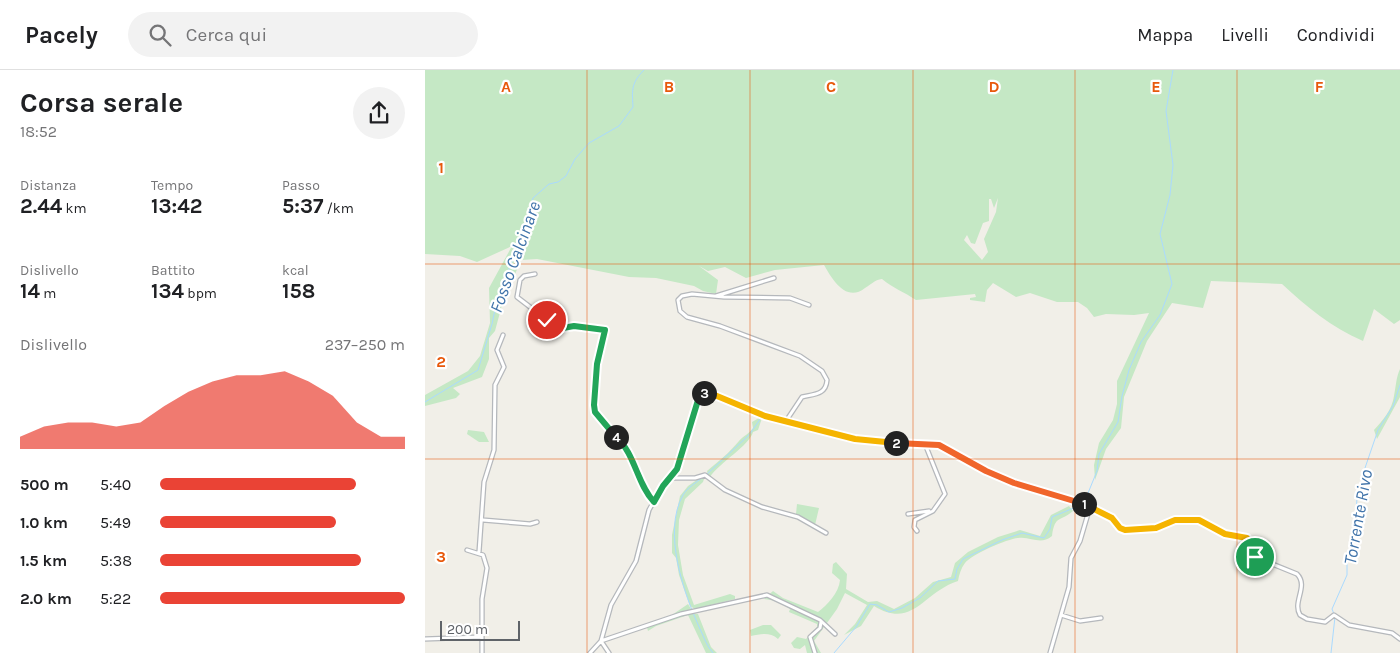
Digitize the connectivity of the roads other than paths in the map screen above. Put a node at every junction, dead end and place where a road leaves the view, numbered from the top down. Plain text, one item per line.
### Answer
1 (535, 274) dead end
2 (775, 278) dead end
3 (713, 296) junction
4 (809, 305) dead end
5 (503, 335) dead end
6 (786, 421) junction
7 (925, 444) junction
8 (670, 478) junction
9 (654, 502) junction
10 (1090, 507) junction
11 (933, 511) junction
12 (908, 514) dead end
13 (483, 520) junction
14 (537, 522) dead end
15 (917, 531) dead end
16 (826, 533) dead end
17 (467, 550) dead end
18 (479, 552) junction
19 (1061, 615) junction
20 (1101, 618) dead end
21 (821, 622) junction
22 (835, 634) dead end
23 (481, 637) junction
24 (425, 639) edge
25 (1400, 639) edge
26 (601, 641) junction
27 (481, 653) edge
28 (590, 653) edge
29 (609, 653) edge
30 (815, 653) edge
31 (1050, 653) edge

1 - 9 street
2 - 3 street
3 - 4 street
3 - 6 street
5 - 13 street
6 - 7 street
6 - 8 street
7 - 10 street
7 - 11 street
8 - 9 street
8 - 16 street
9 - 26 street
10 - 19 street
10 - 25 street
11 - 12 street
11 - 15 street
13 - 14 street
13 - 18 street
17 - 18 street
18 - 23 street
19 - 20 street
19 - 31 street
21 - 22 street
21 - 26 street
21 - 30 street
23 - 24 street
23 - 27 street
26 - 28 street
26 - 29 street

